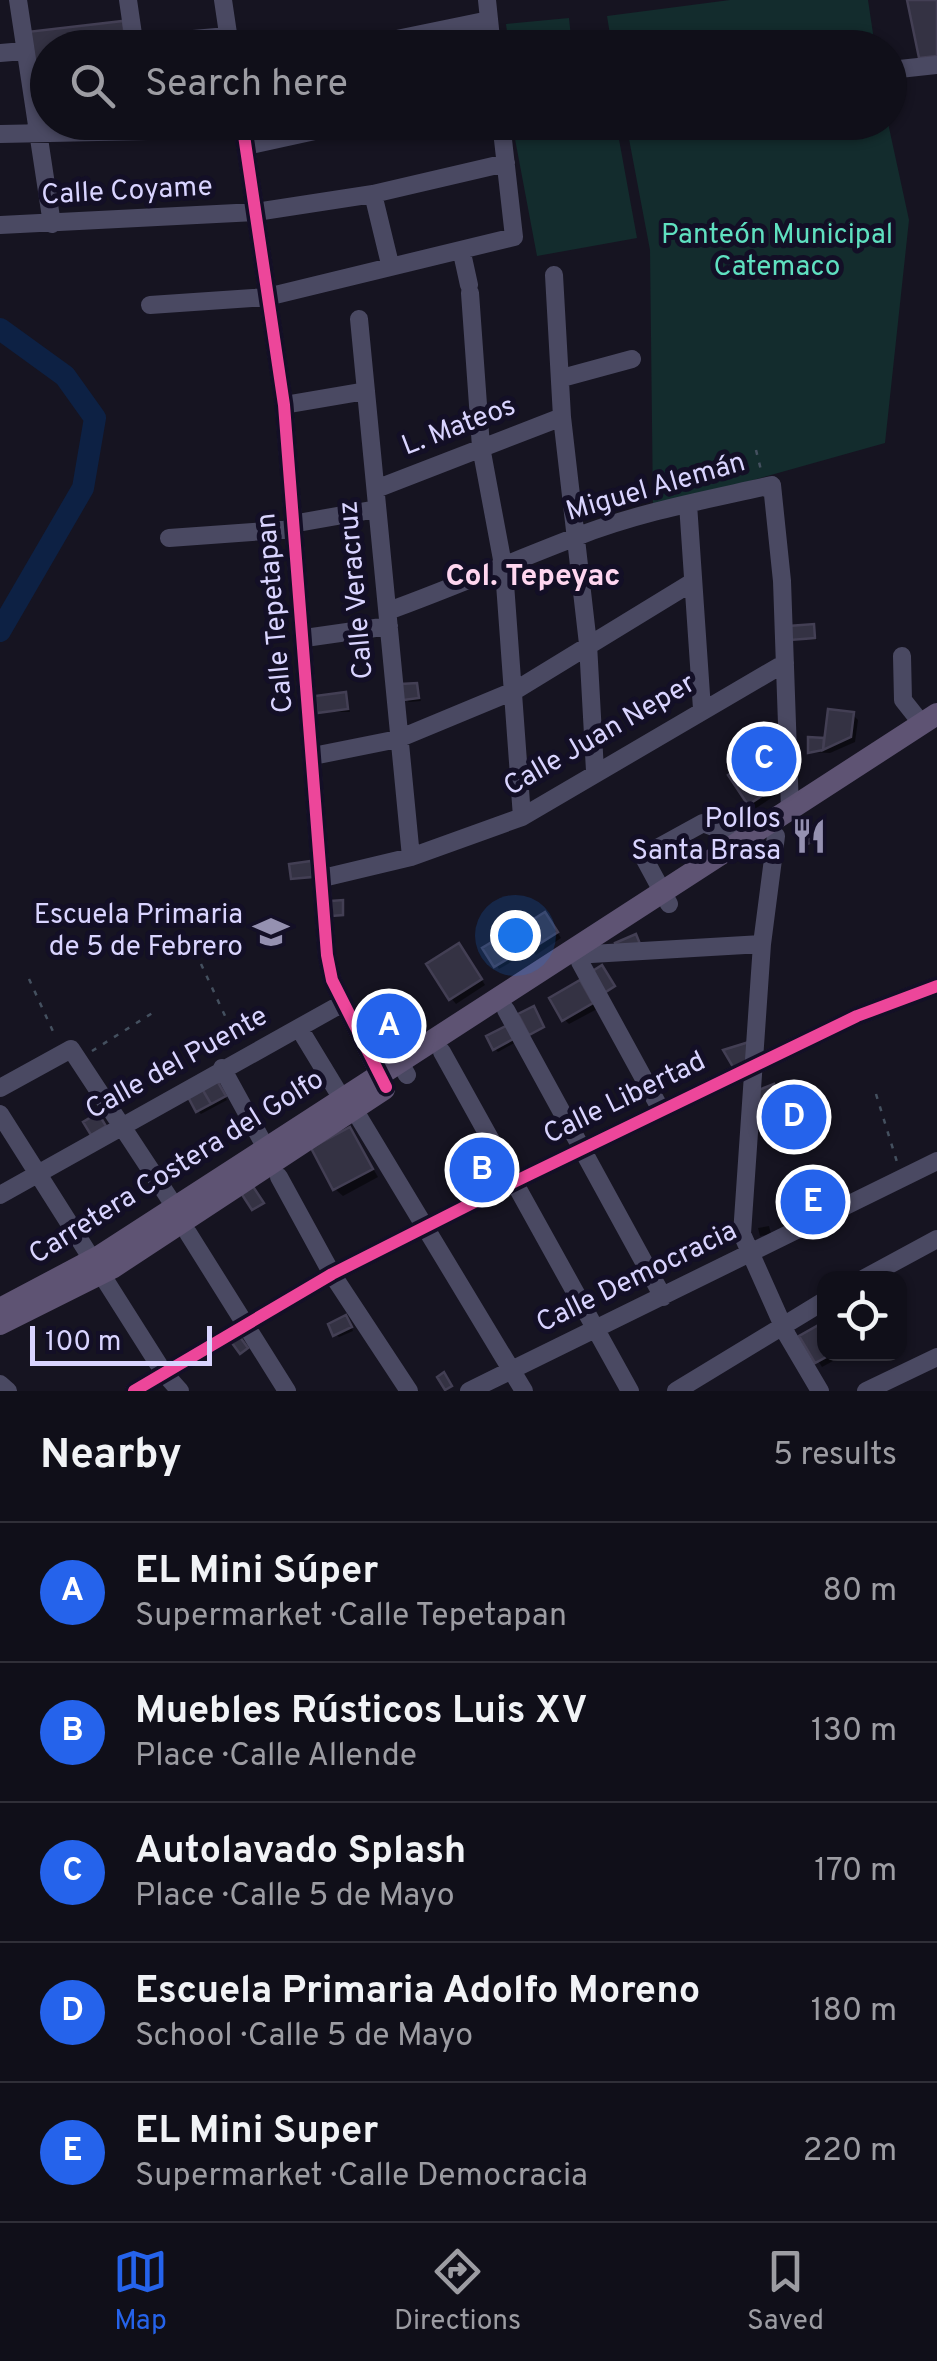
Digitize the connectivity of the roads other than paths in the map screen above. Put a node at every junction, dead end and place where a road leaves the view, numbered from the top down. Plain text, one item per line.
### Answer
1 (18, 0) edge
2 (128, 0) edge
3 (222, 0) edge
4 (487, 0) edge
5 (489, 20) junction
6 (133, 30) edge
7 (227, 30) edge
8 (440, 30) edge
9 (490, 30) edge
10 (24, 51) junction
11 (0, 53) edge
12 (937, 65) edge
13 (907, 68) edge
14 (30, 100) edge
15 (30, 132) edge
16 (0, 134) edge
17 (36, 140) edge
18 (245, 140) edge
19 (274, 140) edge
20 (503, 140) edge
21 (246, 146) junction
22 (506, 164) junction
23 (373, 194) junction
24 (256, 212) junction
25 (52, 224) junction
26 (0, 225) edge
27 (462, 253) junction
28 (390, 264) junction
29 (554, 276) dead end
30 (267, 297) junction
31 (150, 304) dead end
32 (359, 318) dead end
33 (632, 359) dead end
34 (562, 378) junction
35 (366, 391) junction
36 (284, 405) junction
37 (562, 417) junction
38 (481, 447) junction
39 (376, 489) junction
40 (688, 504) junction
41 (377, 509) junction
42 (292, 526) junction
43 (577, 537) junction
44 (169, 538) dead end
45 (504, 570) junction
46 (691, 583) junction
47 (389, 619) junction
48 (304, 638) junction
49 (588, 644) junction
50 (902, 656) dead end
51 (785, 663) junction
52 (516, 690) junction
53 (702, 709) junction
54 (932, 724) edge
55 (398, 738) junction
56 (313, 756) junction
57 (596, 770) junction
58 (790, 810) junction
59 (522, 816) junction
60 (776, 836) junction
61 (749, 845) junction
62 (411, 857) junction
63 (323, 878) junction
64 (667, 898) junction
65 (762, 944) junction
66 (586, 958) junction
67 (937, 986) edge
68 (343, 1003) junction
69 (506, 1010) junction
70 (299, 1028) junction
71 (361, 1032) junction
72 (442, 1052) junction
73 (754, 1063) junction
74 (222, 1068) junction
75 (403, 1069) junction
76 (383, 1081) junction
77 (0, 1088) edge
78 (346, 1099) junction
79 (660, 1110) junction
80 (0, 1114) edge
81 (120, 1128) junction
82 (310, 1130) junction
83 (584, 1147) junction
84 (266, 1148) junction
85 (937, 1161) edge
86 (37, 1173) junction
87 (279, 1176) dead end
88 (514, 1182) junction
89 (0, 1195) edge
90 (174, 1206) junction
91 (426, 1226) junction
92 (188, 1232) dead end
93 (937, 1239) edge
94 (937, 1252) edge
95 (750, 1253) junction
96 (98, 1266) junction
97 (879, 1271) edge
98 (902, 1271) edge
99 (332, 1274) junction
100 (663, 1297) junction
101 (817, 1306) edge
102 (0, 1310) edge
103 (817, 1317) edge
104 (0, 1324) edge
105 (246, 1326) junction
106 (599, 1329) junction
107 (784, 1330) junction
108 (937, 1357) edge
109 (510, 1370) junction
110 (166, 1382) edge
111 (0, 1384) edge
112 (8, 1391) edge
113 (134, 1391) edge
114 (180, 1391) edge
115 (287, 1391) edge
116 (409, 1391) edge
117 (468, 1391) edge
118 (524, 1391) edge
119 (630, 1391) edge
120 (676, 1391) edge
121 (698, 1391) edge
122 (820, 1391) edge
123 (866, 1391) edge

1 - 10 street
2 - 6 street
3 - 7 street
4 - 5 street
5 - 8 street
5 - 9 street
10 - 11 street
10 - 14 street
12 - 13 street
15 - 16 street
17 - 25 street
18 - 21 street, Calle Tepetapan
19 - 21 street
20 - 22 street
21 - 24 street, Calle Tepetapan
22 - 23 street, Calle Coyame
22 - 27 street
23 - 24 street, Calle Coyame
23 - 28 street
24 - 25 street, Calle Coyame
24 - 30 street, Calle Tepetapan
25 - 26 street, Calle Coyame
27 - 28 street
27 - 38 street
28 - 30 street
29 - 34 street
30 - 31 street
30 - 36 street, Calle Tepetapan
32 - 35 street, Calle Veracruz
33 - 34 street
34 - 37 street
35 - 36 street
35 - 39 street, Calle Veracruz
36 - 42 street, Calle Tepetapan
37 - 38 street, L. Mateos
37 - 43 street
38 - 39 street, L. Mateos
38 - 45 street
39 - 41 street, Calle Veracruz
40 - 43 street, Miguel Alemán
40 - 46 street
40 - 51 street, Miguel Alemán
41 - 42 street
41 - 47 street, Calle Veracruz
42 - 44 street
42 - 48 street, Calle Tepetapan
43 - 45 street, Miguel Alemán
43 - 49 street
45 - 47 street, Miguel Alemán
45 - 52 street
46 - 49 street
46 - 53 street
47 - 48 street, Miguel Alemán
47 - 55 street, Calle Veracruz
48 - 56 street, Calle Tepetapan
49 - 52 street
49 - 57 street
50 - 54 street
51 - 53 street, Calle Juan Neper
51 - 58 street
52 - 55 street
52 - 59 street
53 - 57 street, Calle Juan Neper
54 - 58 main road, Carretera Costera del Golfo
54 - 60 main road, Carretera Costera del Golfo
55 - 56 street
55 - 62 street, Calle Veracruz
56 - 63 street, Calle Tepetapan
57 - 59 street, Calle Juan Neper
58 - 61 main road, Carretera Costera del Golfo
59 - 62 street, Calle Juan Neper
60 - 61 main road, Carretera Costera del Golfo
60 - 65 street
61 - 64 main road, Carretera Costera del Golfo
61 - 64 street
62 - 63 street, Calle Juan Neper
63 - 68 street, Calle Tepetapan
64 - 66 main road, Carretera Costera del Golfo
64 - 75 main road, Carretera Costera del Golfo
65 - 66 street
65 - 73 street
66 - 69 main road, Carretera Costera del Golfo
66 - 79 street
67 - 73 street, Calle Libertad
68 - 70 street, Calle del Puente
68 - 71 street, Calle Tepetapan
69 - 72 main road, Carretera Costera del Golfo
69 - 83 street
70 - 74 street, Calle del Puente
70 - 78 street
71 - 75 street
71 - 76 street, Calle Tepetapan
72 - 75 main road, Carretera Costera del Golfo
72 - 88 street
73 - 79 street, Calle Libertad
73 - 95 street
74 - 81 street, Calle del Puente
74 - 84 street
75 - 76 main road, Carretera Costera del Golfo
76 - 78 main road, Carretera Costera del Golfo
77 - 81 street
78 - 82 main road, Carretera Costera del Golfo
78 - 91 street
79 - 83 street, Calle Libertad
80 - 86 street
81 - 86 street, Calle del Puente
81 - 90 street
82 - 84 main road, Carretera Costera del Golfo
82 - 96 main road, Carretera Costera del Golfo
83 - 88 street, Calle Libertad
83 - 100 street
84 - 90 main road, Carretera Costera del Golfo
85 - 95 street, Calle Democracia
86 - 89 street, Calle del Puente
86 - 96 street
87 - 99 street
88 - 91 street, Calle Libertad
88 - 106 street
90 - 96 main road, Carretera Costera del Golfo
91 - 99 street, Calle Libertad
91 - 109 street
92 - 105 street
93 - 97 street
94 - 98 street
95 - 100 street, Calle Democracia
95 - 107 street
96 - 102 main road, Carretera Costera del Golfo
96 - 104 main road, Carretera Costera del Golfo
96 - 110 street
99 - 105 street, Calle Libertad
99 - 116 street
100 - 106 street, Calle Democracia
101 - 107 street
103 - 107 street
105 - 110 street, Calle Libertad
105 - 115 street
106 - 109 street, Calle Democracia
106 - 119 street
107 - 120 street
107 - 121 street
107 - 122 street
108 - 123 street
109 - 117 street, Calle Democracia
109 - 118 street
110 - 113 street, Calle Libertad
110 - 114 street
111 - 112 street

